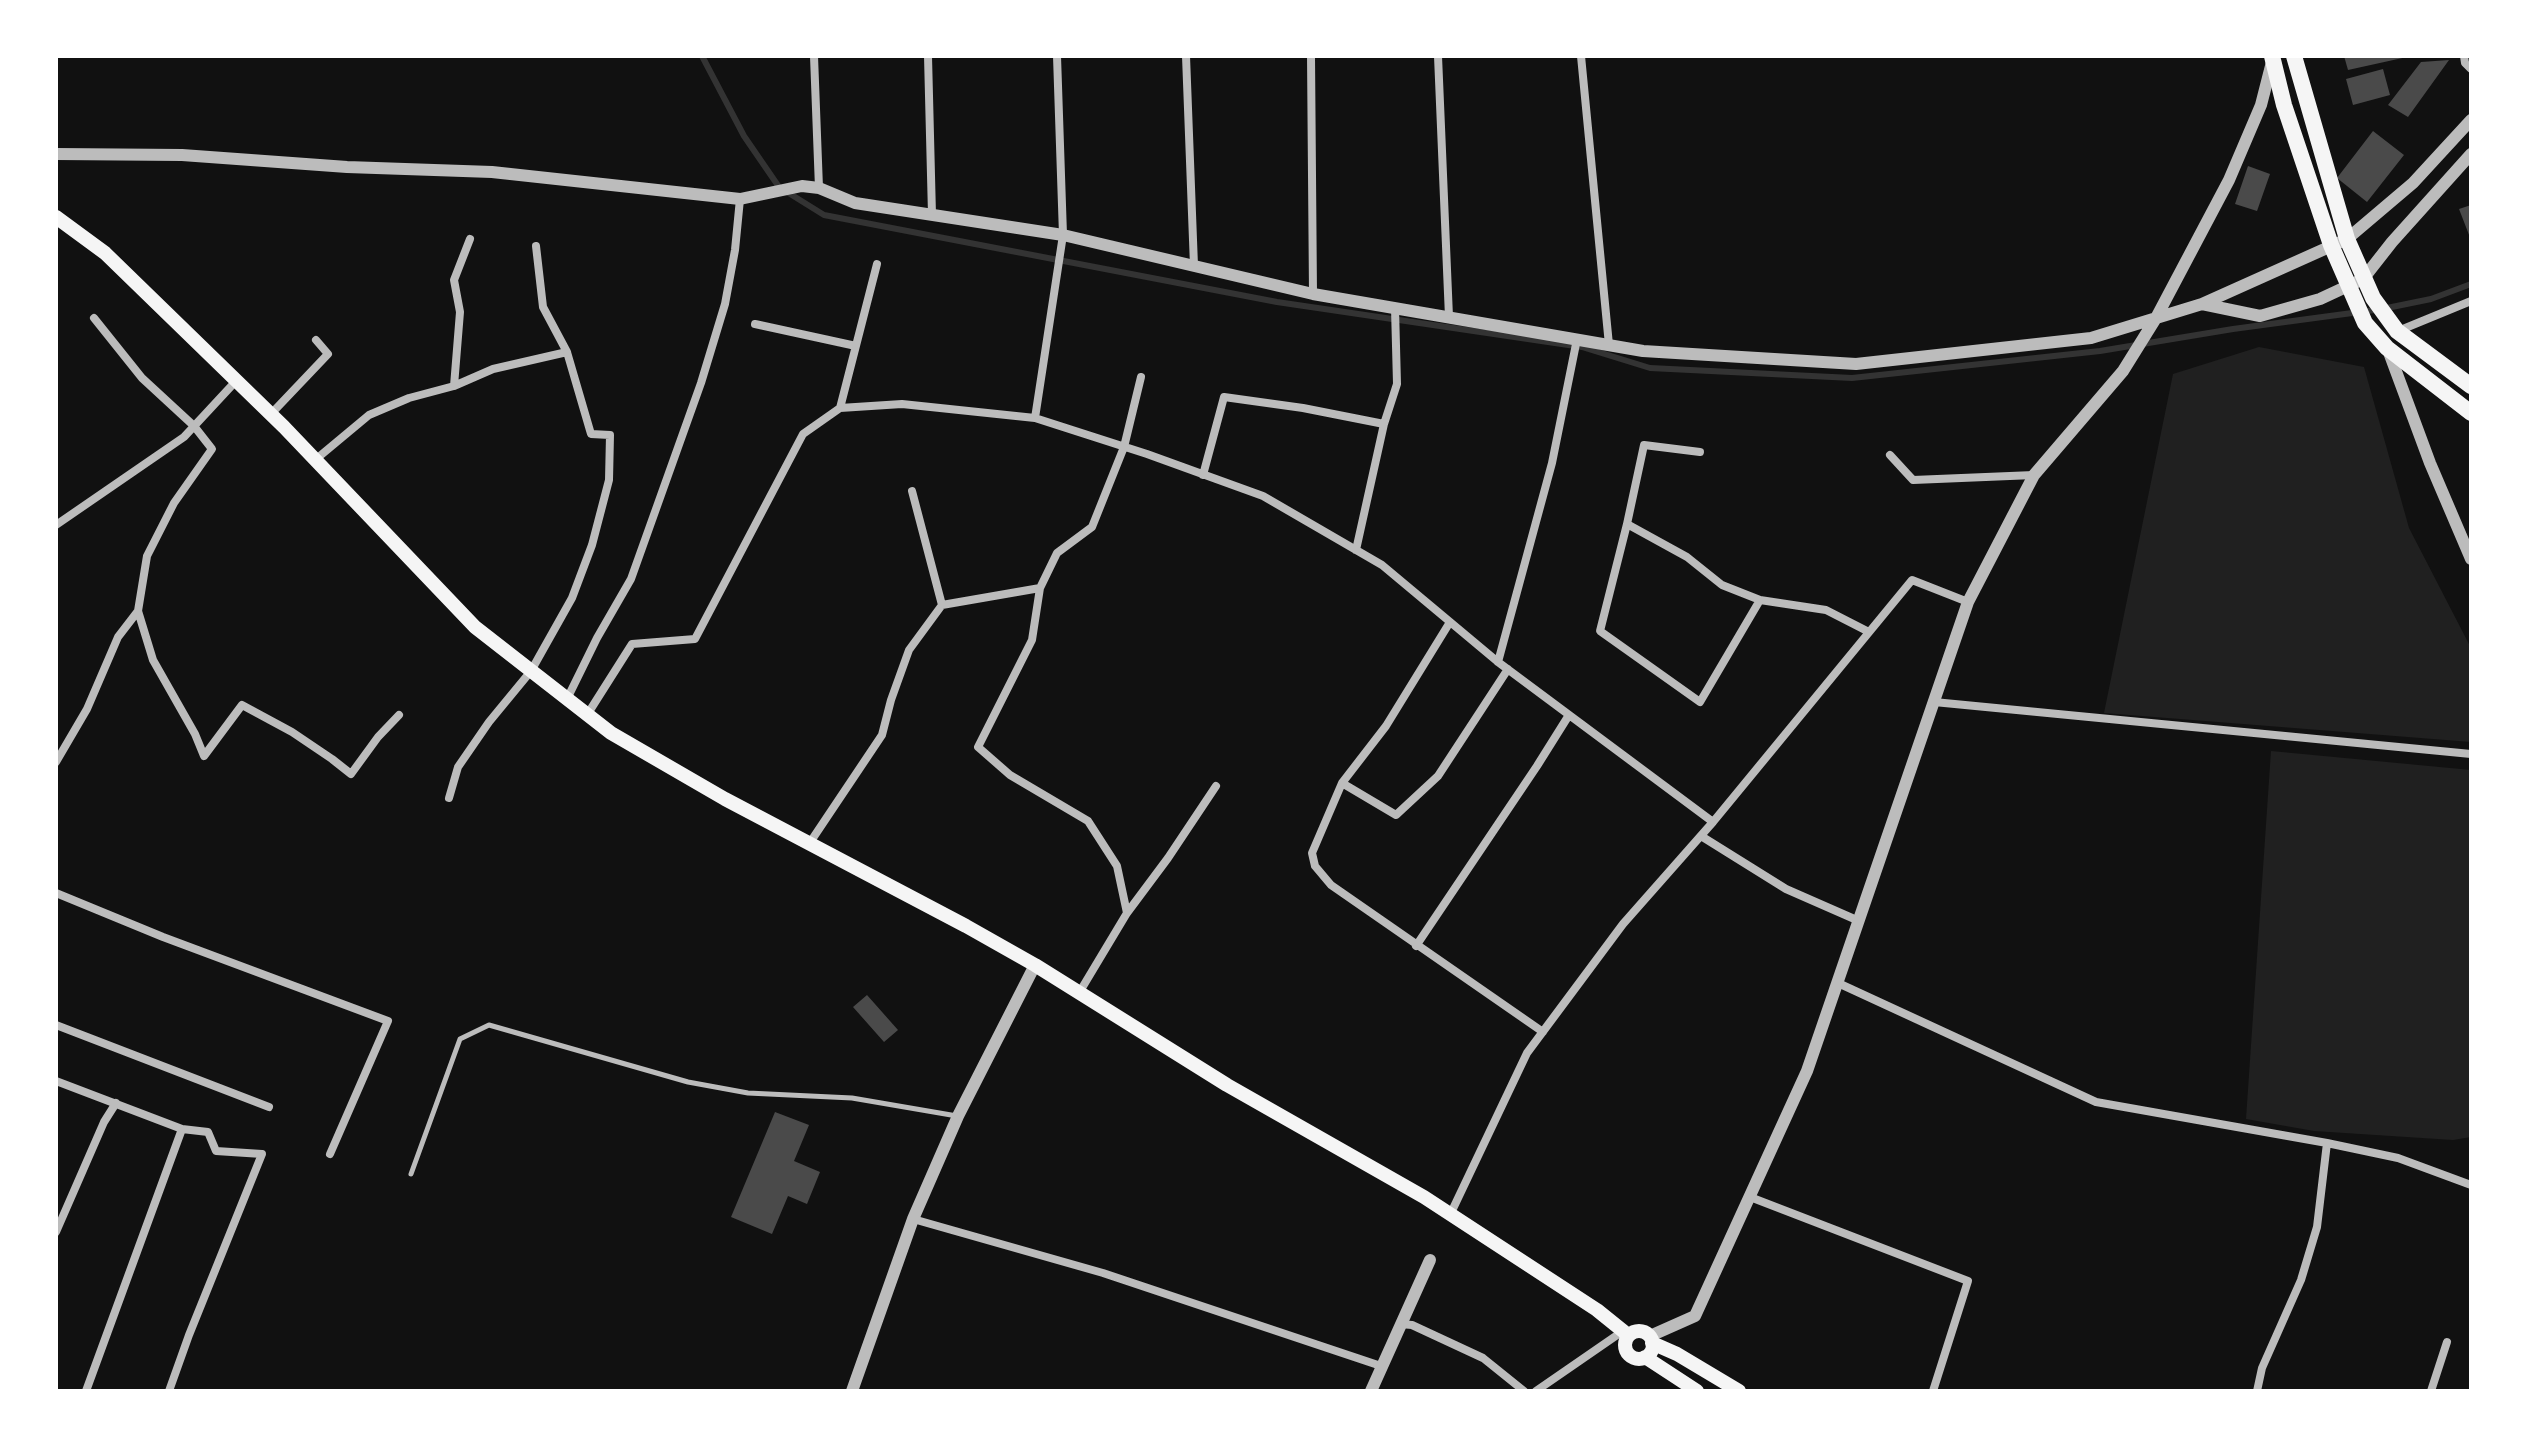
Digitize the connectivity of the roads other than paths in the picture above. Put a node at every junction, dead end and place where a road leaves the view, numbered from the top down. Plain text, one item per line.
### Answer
1 (814, 56) edge
2 (928, 56) edge
3 (1057, 56) edge
4 (1186, 56) edge
5 (1311, 56) edge
6 (1438, 56) edge
7 (1581, 56) edge
8 (2294, 56) edge
9 (2464, 56) edge
10 (2272, 57) edge
11 (2471, 69) edge
12 (2471, 120) edge
13 (56, 154) edge
14 (2471, 154) edge
15 (819, 188) junction
16 (740, 199) junction
17 (932, 215) junction
18 (56, 216) edge
19 (1063, 235) junction
20 (470, 239) dead end
21 (2339, 242) junction
22 (536, 246) dead end
23 (877, 264) dead end
24 (1194, 266) junction
25 (2356, 282) junction
26 (1313, 294) junction
27 (2471, 301) edge
28 (2202, 304) junction
29 (1395, 308) junction
30 (1449, 317) junction
31 (94, 318) dead end
32 (2156, 318) junction
33 (755, 324) dead end
34 (2392, 324) junction
35 (316, 340) dead end
36 (1576, 341) junction
37 (1609, 345) junction
38 (856, 346) junction
39 (2387, 348) junction
40 (567, 352) junction
41 (1141, 377) dead end
42 (236, 381) junction
43 (454, 386) junction
44 (2471, 386) edge
45 (840, 408) junction
46 (2471, 413) edge
47 (270, 415) junction
48 (1035, 418) junction
49 (1384, 424) junction
50 (194, 426) junction
51 (1124, 447) junction
52 (1700, 452) dead end
53 (1890, 455) dead end
54 (315, 460) junction
55 (1203, 475) junction
56 (2034, 475) junction
57 (912, 491) dead end
58 (1627, 524) junction
59 (56, 525) edge
60 (1356, 550) junction
61 (2471, 559) edge
62 (1040, 588) junction
63 (1760, 600) junction
64 (1968, 602) junction
65 (942, 605) junction
66 (138, 611) junction
67 (1450, 622) junction
68 (1869, 632) junction
69 (1498, 662) junction
70 (1508, 669) junction
71 (531, 671) junction
72 (567, 699) junction
73 (1934, 702) junction
74 (399, 715) dead end
75 (587, 715) junction
76 (1569, 715) junction
77 (2471, 754) edge
78 (56, 762) edge
79 (1342, 783) junction
80 (1216, 786) dead end
81 (449, 798) dead end
82 (1713, 822) junction
83 (1701, 836) junction
84 (809, 844) junction
85 (56, 893) edge
86 (1127, 913) junction
87 (1859, 921) junction
88 (1416, 946) junction
89 (1035, 965) junction
90 (1838, 983) junction
91 (1079, 993) junction
92 (56, 1025) edge
93 (1543, 1032) junction
94 (56, 1081) edge
95 (116, 1103) junction
96 (269, 1107) dead end
97 (958, 1116) junction
98 (182, 1129) junction
99 (2327, 1143) junction
100 (330, 1154) dead end
101 (411, 1174) dead end
102 (2471, 1185) edge
103 (1750, 1197) junction
104 (1450, 1215) junction
105 (913, 1219) junction
106 (56, 1232) edge
107 (1430, 1260) dead end
108 (1400, 1324) junction
109 (1626, 1333) junction
110 (1651, 1340) junction
111 (2447, 1342) dead end
112 (1645, 1357) junction
113 (1381, 1366) junction
114 (86, 1391) edge
115 (169, 1391) edge
116 (852, 1391) edge
117 (1371, 1391) edge
118 (1524, 1391) edge
119 (1536, 1391) edge
120 (1697, 1391) edge
121 (1739, 1391) edge
122 (1933, 1391) edge
123 (2257, 1391) edge
124 (2431, 1391) edge

1 - 15 street
2 - 17 street
3 - 19 street
4 - 24 street
5 - 26 street
6 - 30 street
7 - 37 street
8 - 21 main road
9 - 11 street
10 - 21 main road
10 - 32 street
12 - 21 street
13 - 16 street
14 - 25 street
15 - 16 street
15 - 17 street
16 - 72 street
17 - 19 street
18 - 42 main road
19 - 24 street
19 - 48 street
20 - 43 street
21 - 25 main road
21 - 28 street
22 - 40 street
23 - 38 street
24 - 26 street
25 - 28 street
25 - 34 main road
25 - 39 main road
26 - 29 street
27 - 34 street
28 - 32 street
29 - 30 street
29 - 49 street
30 - 36 street
31 - 50 street
32 - 37 street
32 - 56 street
33 - 38 street
34 - 39 street
34 - 44 main road
35 - 47 street
36 - 37 street
36 - 69 street
38 - 45 street
39 - 46 main road
39 - 61 street
40 - 43 street
40 - 71 street
41 - 51 street
42 - 47 main road
42 - 50 street
43 - 54 street
45 - 48 street
45 - 75 street
47 - 54 main road
48 - 51 street
49 - 55 street
49 - 60 street
50 - 59 street
50 - 66 street
51 - 55 street
51 - 62 street
52 - 58 street
53 - 56 street
54 - 71 main road
55 - 60 street
56 - 64 street
57 - 65 street
58 - 63 street
58 - 63 street
60 - 67 street
62 - 65 street
62 - 86 street
63 - 68 street
64 - 68 street
64 - 73 street
65 - 84 street
66 - 74 street
66 - 78 street
67 - 69 street
67 - 79 street
68 - 82 street
69 - 70 street
70 - 76 street
70 - 79 street
71 - 72 main road
71 - 81 street
72 - 75 main road
73 - 77 street
73 - 87 street
75 - 84 main road
76 - 82 street
76 - 88 street
79 - 88 street
80 - 86 street
82 - 83 street
83 - 87 street
83 - 93 street
84 - 89 main road
85 - 100 street
86 - 91 street
87 - 90 street
88 - 93 street
89 - 91 main road
89 - 97 street
90 - 99 street
90 - 103 street
91 - 104 main road
92 - 96 street
93 - 104 street
94 - 95 street
95 - 98 street
95 - 106 street
97 - 101 lane
97 - 105 street
98 - 114 street
98 - 115 street
99 - 102 street
99 - 123 street
103 - 110 street
103 - 122 street
104 - 109 main road
105 - 113 street
105 - 116 street
107 - 108 street
108 - 113 street
108 - 118 street
109 - 110 main road
109 - 112 main road
109 - 119 street
110 - 112 main road
110 - 121 main road
111 - 124 street
112 - 120 main road
113 - 117 street

